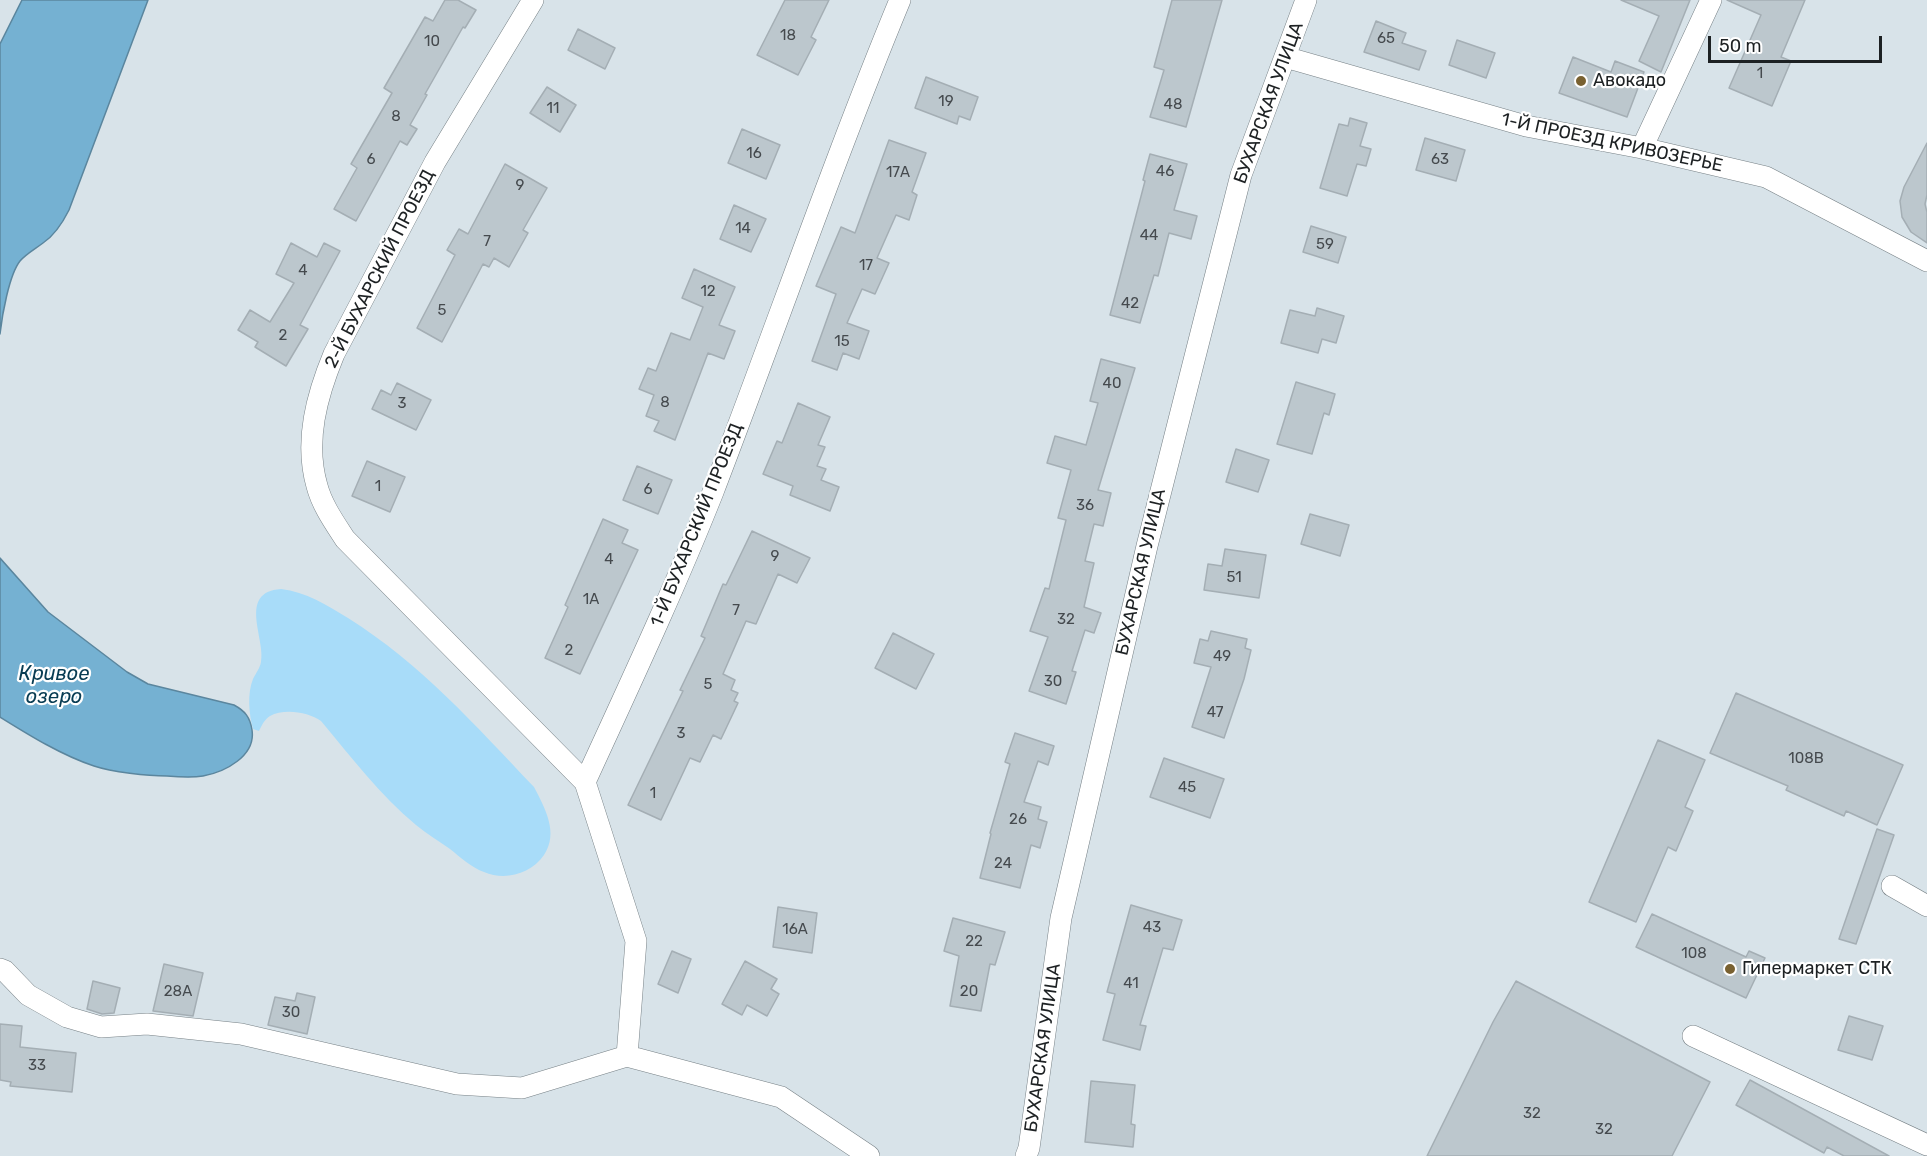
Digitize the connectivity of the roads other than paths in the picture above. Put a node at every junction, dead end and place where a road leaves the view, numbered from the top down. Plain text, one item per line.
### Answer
1 (533, 0) edge
2 (900, 0) edge
3 (1306, 0) edge
4 (1712, 0) edge
5 (1285, 57) junction
6 (1642, 148) junction
7 (1927, 261) edge
8 (585, 782) junction
9 (1892, 886) dead end
10 (1927, 906) edge
11 (0, 969) edge
12 (1693, 1036) dead end
13 (627, 1056) junction
14 (1927, 1145) edge
15 (869, 1156) edge
16 (1026, 1156) edge

1 - 8 street, 2-Й БУХАРСКИЙ ПРОЕЗД
2 - 8 street, 1-Й БУХАРСКИЙ ПРОЕЗД
3 - 5 street, БУХАРСКАЯ УЛИЦА
4 - 6 street
5 - 6 street, 1-Й ПРОЕЗД КРИВОЗЕРЬЕ
5 - 16 street, БУХАРСКАЯ УЛИЦА
6 - 7 street, 1-Й ПРОЕЗД КРИВОЗЕРЬЕ
8 - 13 street
9 - 10 street
11 - 13 street
12 - 14 street
13 - 15 street

